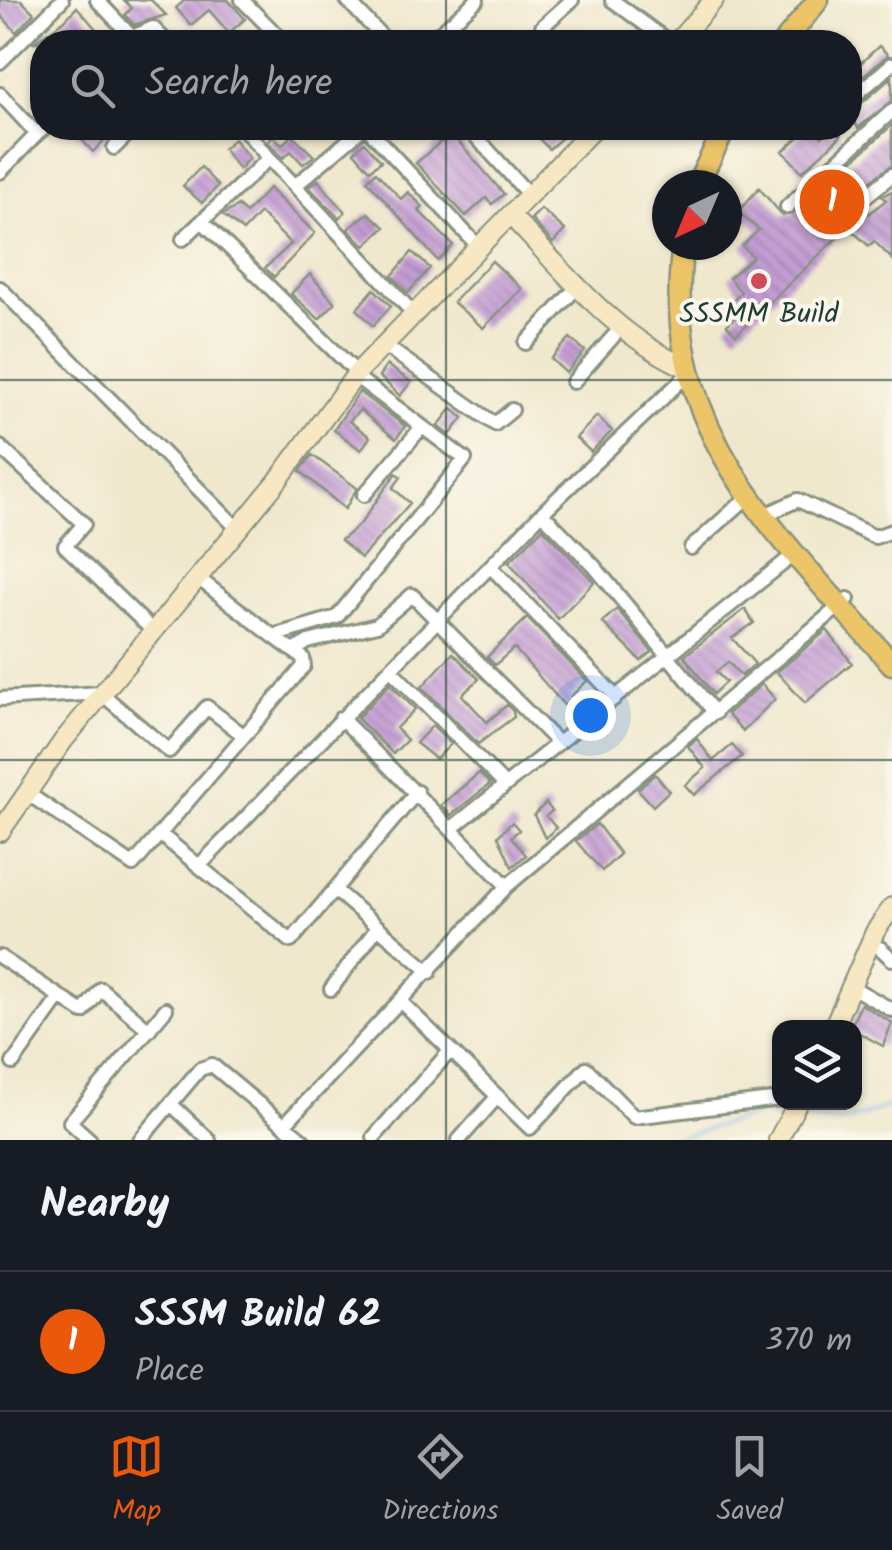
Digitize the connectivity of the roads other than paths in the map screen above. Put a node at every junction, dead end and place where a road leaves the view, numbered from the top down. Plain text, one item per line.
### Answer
1 (62, 0) edge
2 (97, 0) edge
3 (242, 0) edge
4 (477, 0) edge
5 (572, 0) edge
6 (612, 0) edge
7 (818, 0) edge
8 (355, 3) edge
9 (705, 4) edge
10 (32, 30) edge
11 (122, 30) edge
12 (272, 30) edge
13 (377, 30) edge
14 (443, 30) edge
15 (545, 30) edge
16 (662, 30) edge
17 (687, 30) edge
18 (794, 30) edge
19 (30, 32) edge
20 (0, 62) edge
21 (892, 64) edge
22 (862, 90) edge
23 (0, 94) edge
24 (892, 112) edge
25 (30, 122) edge
26 (862, 139) edge
27 (31, 140) edge
28 (122, 140) edge
29 (253, 140) edge
30 (350, 140) edge
31 (376, 140) edge
32 (479, 140) edge
33 (583, 140) edge
34 (719, 140) edge
35 (861, 140) edge
36 (114, 148) dead end
37 (269, 158) junction
38 (705, 170) edge
39 (0, 172) edge
40 (892, 175) edge
41 (296, 185) junction
42 (530, 196) junction
43 (865, 197) dead end
44 (787, 208) dead end
45 (512, 216) junction
46 (203, 222) junction
47 (183, 240) dead end
48 (479, 247) junction
49 (681, 260) edge
50 (578, 286) junction
51 (0, 288) edge
52 (413, 314) junction
53 (619, 330) junction
54 (526, 343) dead end
55 (384, 345) junction
56 (688, 371) junction
57 (356, 375) junction
58 (574, 382) dead end
59 (512, 410) dead end
60 (422, 427) junction
61 (0, 447) edge
62 (364, 495) dead end
63 (750, 495) junction
64 (542, 513) junction
65 (767, 514) junction
66 (238, 529) junction
67 (892, 531) edge
68 (692, 548) dead end
69 (796, 553) junction
70 (491, 566) junction
71 (198, 578) junction
72 (845, 602) junction
73 (440, 621) junction
74 (154, 632) junction
75 (273, 636) junction
76 (892, 648) edge
77 (294, 650) junction
78 (667, 655) junction
79 (892, 664) edge
80 (390, 670) junction
81 (101, 693) junction
82 (616, 697) junction
83 (0, 699) edge
84 (715, 713) junction
85 (341, 718) junction
86 (243, 734) junction
87 (558, 743) junction
88 (506, 785) junction
89 (417, 792) junction
90 (28, 793) junction
91 (452, 828) junction
92 (0, 832) edge
93 (161, 835) junction
94 (199, 866) junction
95 (508, 886) junction
96 (334, 890) junction
97 (892, 907) edge
98 (892, 922) edge
99 (378, 927) junction
100 (886, 954) edge
101 (0, 957) edge
102 (430, 972) junction
103 (330, 989) dead end
104 (857, 990) junction
105 (60, 997) junction
106 (401, 1002) junction
107 (166, 1009) dead end
108 (892, 1010) edge
109 (836, 1020) edge
110 (846, 1020) edge
111 (148, 1030) junction
112 (450, 1051) junction
113 (13, 1062) dead end
114 (497, 1097) junction
115 (772, 1100) edge
116 (170, 1104) junction
117 (795, 1110) edge
118 (802, 1110) edge
119 (284, 1125) junction
120 (786, 1134) edge
121 (374, 1137) dead end
122 (90, 1140) edge
123 (140, 1140) edge
124 (209, 1140) edge
125 (303, 1140) edge
126 (459, 1140) edge

1 - 10 street
2 - 11 street
3 - 12 street
4 - 14 street
5 - 15 street
6 - 16 street
7 - 18 main road
8 - 13 street
9 - 17 street
19 - 20 street
21 - 22 street
23 - 25 street
24 - 26 street
27 - 39 street
28 - 36 street
29 - 37 street
30 - 41 street
31 - 48 street
32 - 42 street
33 - 42 street
34 - 38 main road
35 - 44 street
37 - 41 street
37 - 46 street
40 - 43 street
41 - 52 street
42 - 45 street
45 - 48 street
45 - 50 street
46 - 47 street
46 - 57 street
48 - 52 street
49 - 56 main road
50 - 53 street
50 - 54 street
51 - 66 street
52 - 55 street
53 - 56 street
53 - 58 street
55 - 57 street
55 - 59 street
56 - 63 main road
56 - 64 street
57 - 60 street
57 - 66 street
60 - 62 street
60 - 75 street
61 - 74 street
63 - 65 main road
63 - 68 street
64 - 70 street
64 - 78 street
65 - 67 street
65 - 69 main road
65 - 72 main road
66 - 71 street
69 - 72 main road
69 - 78 street
70 - 73 street
70 - 82 street
71 - 74 street
71 - 75 street
72 - 76 main road
72 - 79 main road
72 - 84 street
73 - 77 street
73 - 80 street
73 - 87 street
74 - 81 street
75 - 77 street
77 - 86 street
78 - 82 street
78 - 84 street
80 - 85 street
80 - 88 street
81 - 83 street
81 - 86 street
81 - 90 street
82 - 87 street
84 - 95 street
85 - 89 street
85 - 94 street
86 - 93 street
87 - 88 street
88 - 91 street
89 - 91 street
89 - 96 street
90 - 92 street
90 - 93 street
91 - 95 street
93 - 94 street
94 - 96 street
95 - 102 street
96 - 99 street
97 - 109 street
98 - 100 street
99 - 102 street
99 - 103 street
100 - 104 street
101 - 105 street
102 - 106 street
104 - 108 street
104 - 110 street
105 - 111 street
105 - 113 street
106 - 112 street
106 - 119 street
107 - 111 street
111 - 122 street
112 - 114 street
112 - 121 street
114 - 115 street
114 - 126 street
116 - 119 street
116 - 123 street
116 - 124 street
117 - 120 street
118 - 120 street
119 - 125 street

